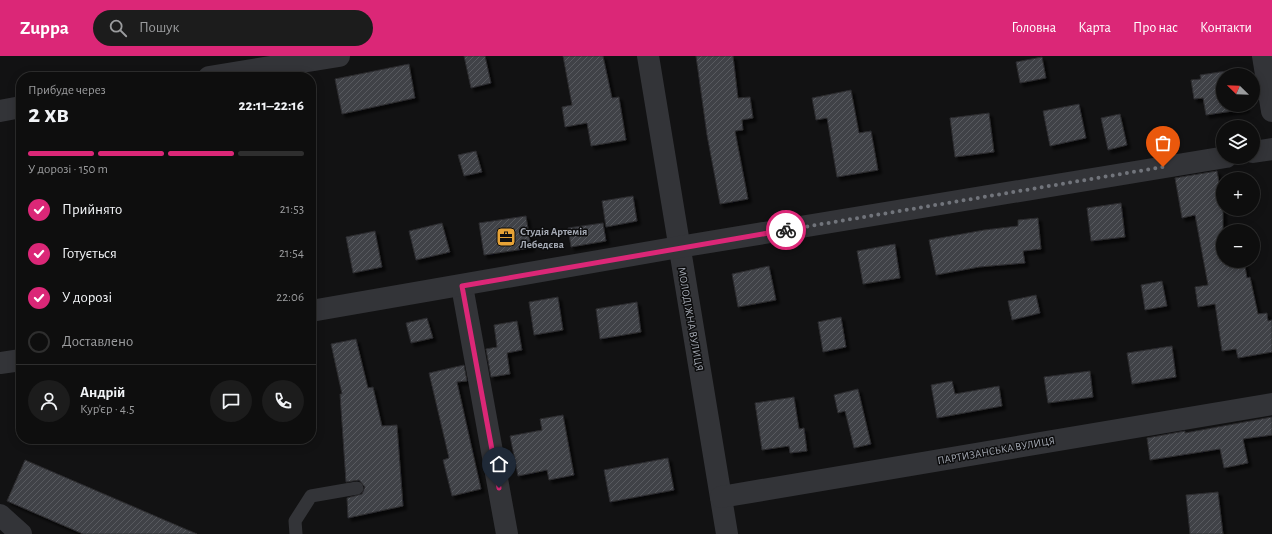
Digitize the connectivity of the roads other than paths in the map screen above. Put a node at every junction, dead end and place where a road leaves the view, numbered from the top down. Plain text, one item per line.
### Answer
1 (339, 56) edge
2 (648, 56) edge
3 (1263, 56) edge
4 (240, 72) edge
5 (16, 108) edge
6 (0, 111) edge
7 (1272, 111) edge
8 (1272, 149) edge
9 (1260, 151) edge
10 (1216, 159) edge
11 (679, 248) junction
12 (462, 286) junction
13 (316, 310) edge
14 (16, 361) edge
15 (0, 363) edge
16 (1272, 404) edge
17 (357, 488) dead end
18 (721, 497) junction
19 (0, 515) edge
20 (21, 534) edge
21 (296, 534) edge
22 (507, 534) edge
23 (728, 534) edge

1 - 4 street
2 - 11 street, МОЛОДІЖНА ВУЛИЦЯ
3 - 7 street
5 - 6 street
8 - 9 street
10 - 11 street
11 - 12 street
11 - 18 street, МОЛОДІЖНА ВУЛИЦЯ
12 - 13 street
12 - 22 street
14 - 15 street
16 - 18 street, ПАРТИЗАНСЬКА ВУЛИЦЯ
17 - 21 lane
18 - 23 street, МОЛОДІЖНА ВУЛИЦЯ
19 - 20 street

